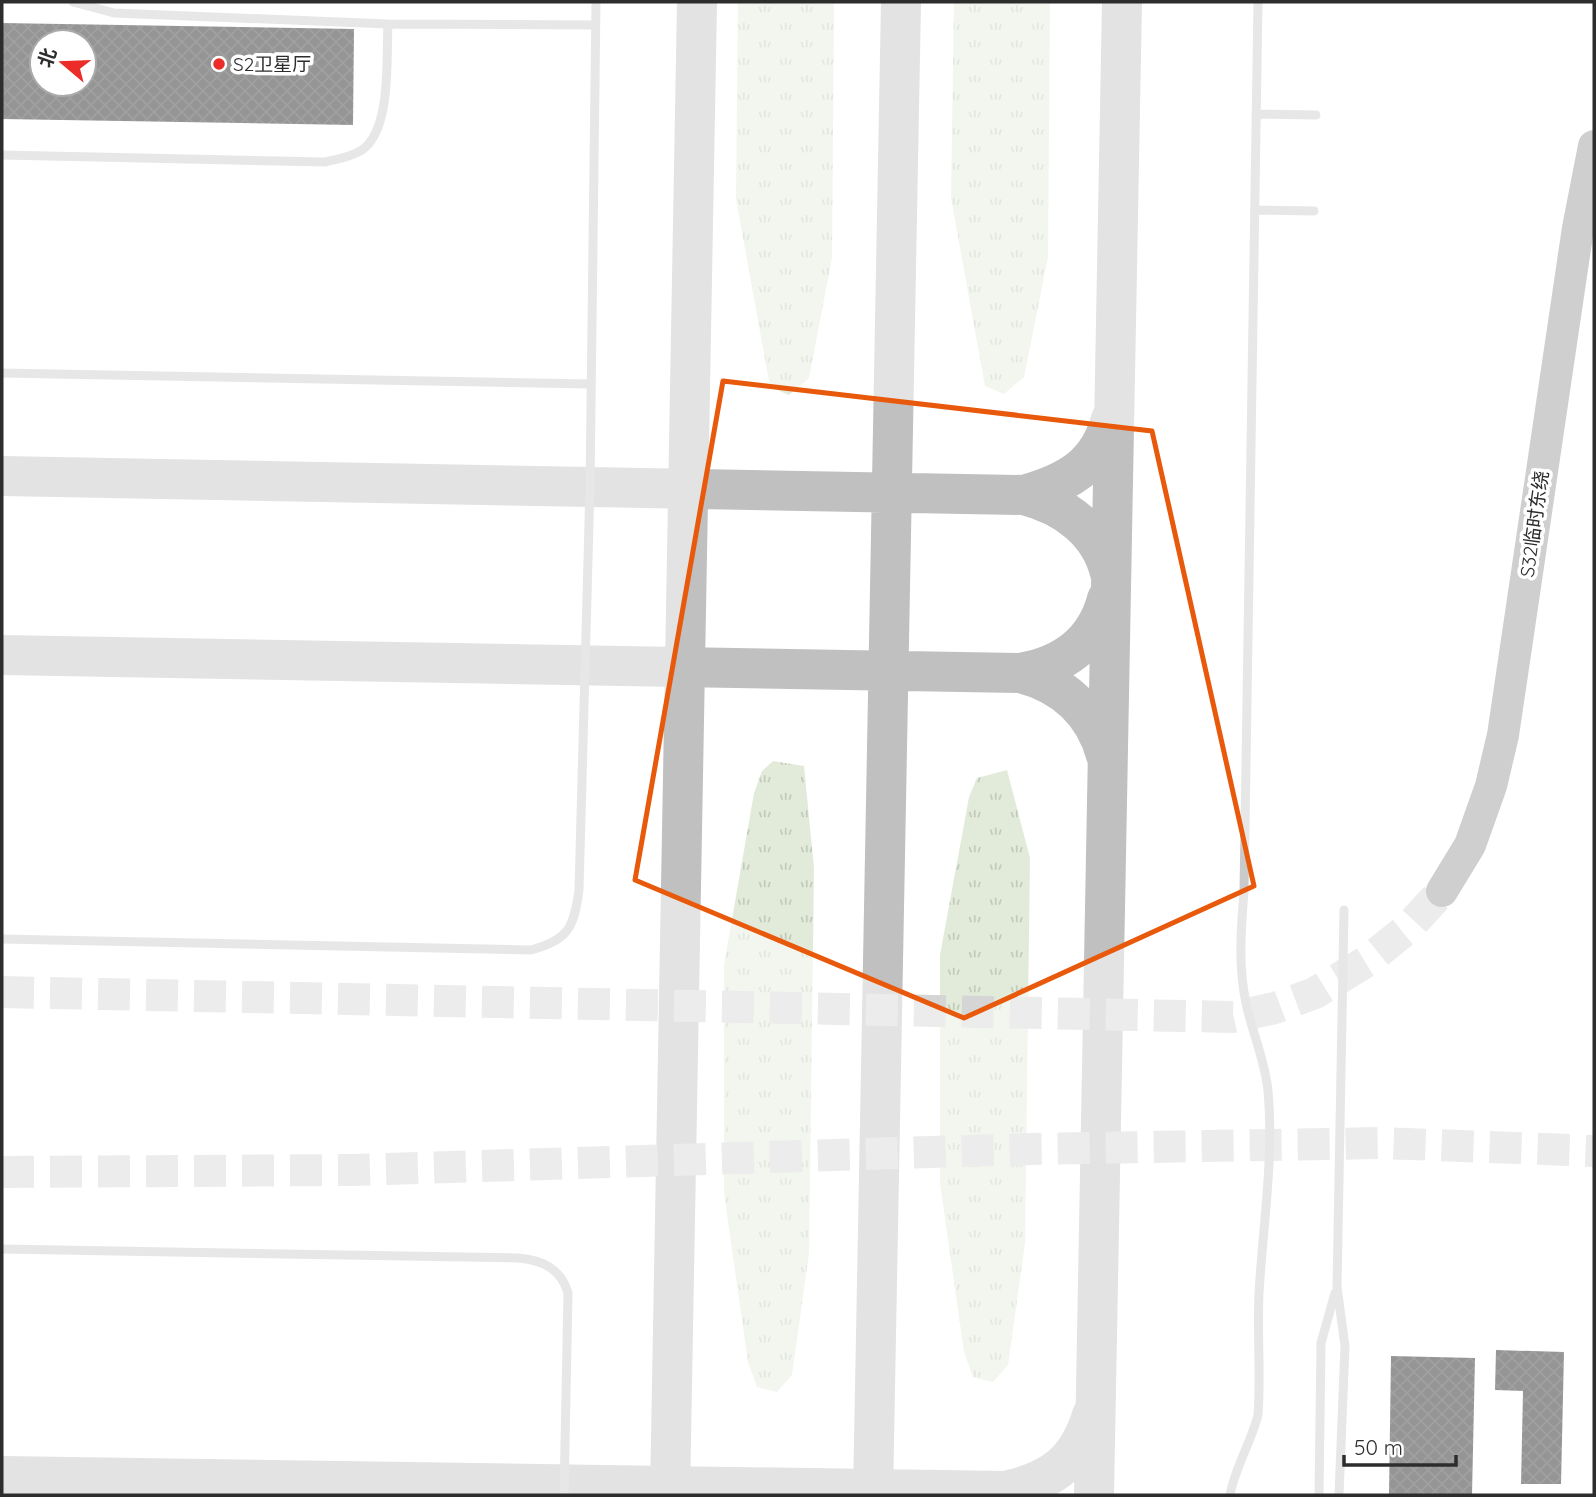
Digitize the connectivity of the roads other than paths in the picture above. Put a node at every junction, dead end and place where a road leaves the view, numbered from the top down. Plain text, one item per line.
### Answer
1 (73, 2) edge
2 (596, 2) edge
3 (1258, 2) edge
4 (387, 23) junction
5 (595, 25) junction
6 (1256, 114) junction
7 (1317, 116) dead end
8 (1594, 146) edge
9 (2, 155) edge
10 (1255, 210) junction
11 (1314, 211) dead end
12 (2, 373) edge
13 (591, 384) junction
14 (1442, 891) tunnel mouth
15 (1344, 910) dead end
16 (2, 939) edge
17 (2, 1249) edge
18 (1337, 1287) junction
19 (564, 1495) edge
20 (1230, 1495) edge
21 (1320, 1495) edge
22 (1339, 1495) edge

1 - 4 lane
2 - 5 lane
3 - 6 lane
4 - 5 lane
4 - 9 lane
5 - 13 lane
6 - 7 lane
6 - 10 lane
8 - 14 highway, S32临时东绕
10 - 11 lane
10 - 20 lane
12 - 13 lane
13 - 16 lane
15 - 18 lane
17 - 19 lane
18 - 21 lane
18 - 22 lane

